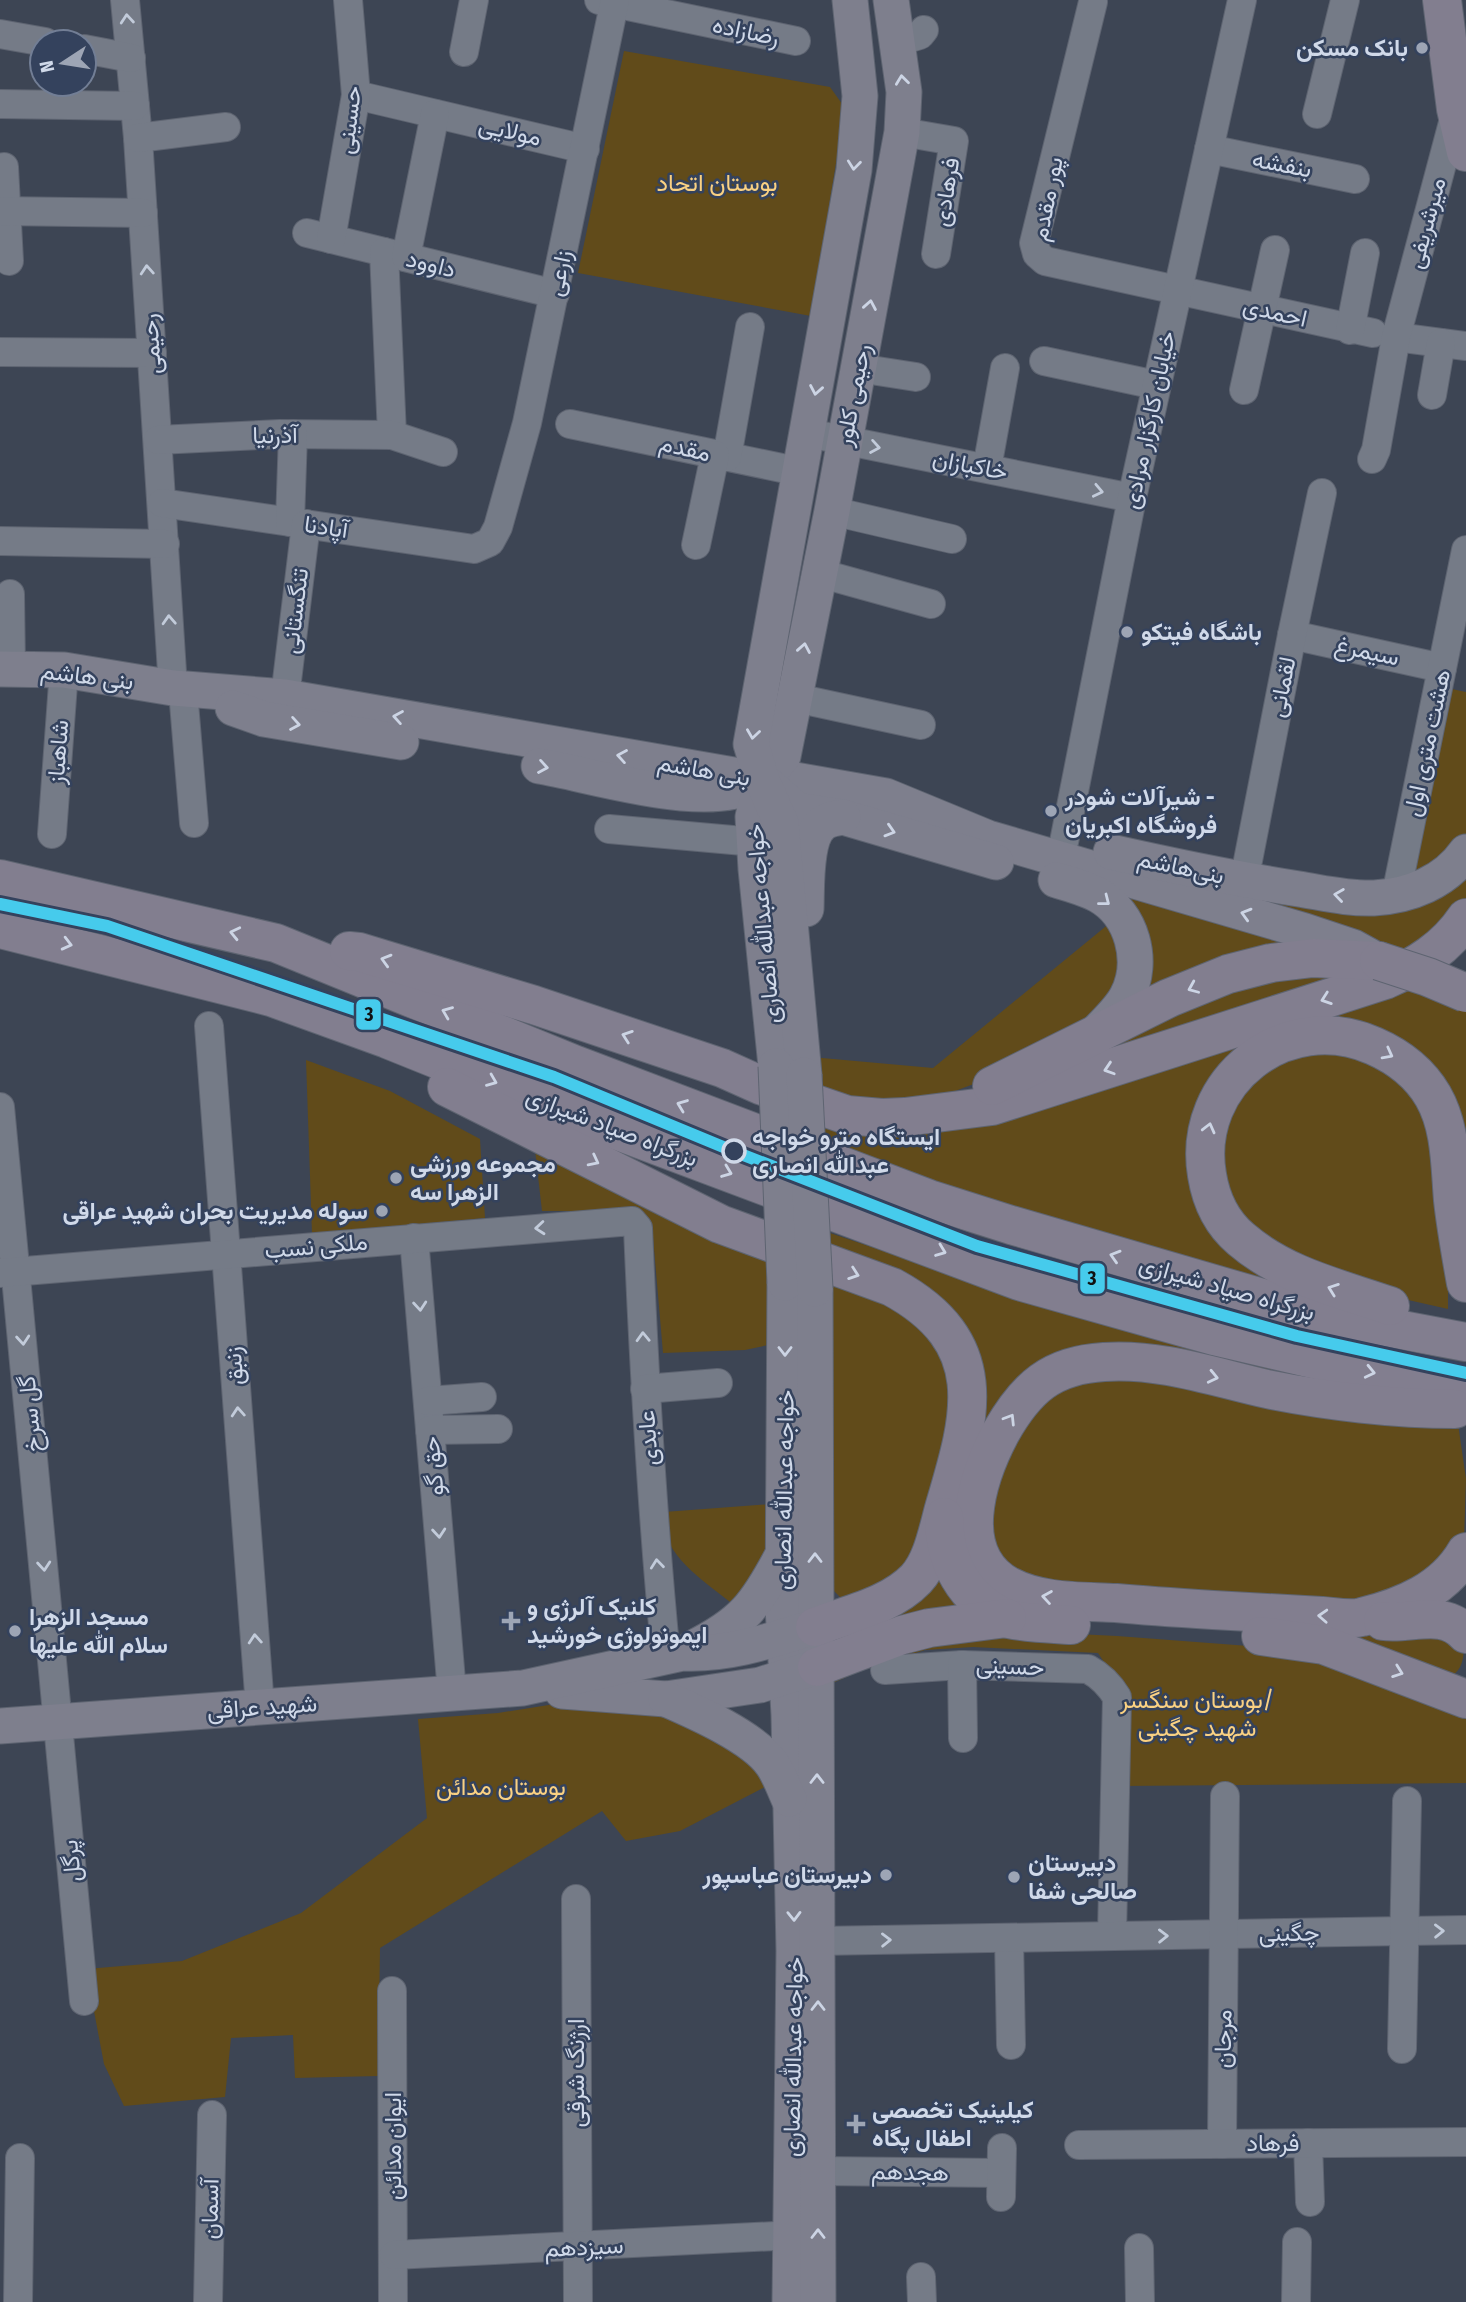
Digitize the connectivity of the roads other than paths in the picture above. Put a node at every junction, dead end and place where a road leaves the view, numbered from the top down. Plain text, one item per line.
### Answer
1 (125, 0) edge
2 (348, 0) edge
3 (474, 0) edge
4 (850, 0) edge
5 (891, 0) edge
6 (1242, 0) edge
7 (1345, 0) edge
8 (1442, 0) edge
9 (610, 1) edge
10 (1105, 2) edge
11 (0, 34) edge
12 (911, 36) junction
13 (28, 39) edge
14 (796, 41) dead end
15 (98, 52) edge
16 (464, 52) dead end
17 (856, 52) junction
18 (131, 58) junction
19 (356, 95) junction
20 (0, 104) edge
21 (135, 106) junction
22 (1456, 109) junction
23 (435, 114) junction
24 (1317, 114) dead end
25 (226, 128) dead end
26 (902, 132) junction
27 (138, 138) junction
28 (585, 149) junction
29 (1209, 149) junction
30 (1466, 152) edge
31 (4, 171) dead end
32 (1354, 179) dead end
33 (4, 211) edge
34 (143, 213) junction
35 (319, 236) joint
36 (1275, 250) dead end
37 (1365, 253) dead end
38 (936, 254) dead end
39 (395, 255) junction
40 (9, 261) dead end
41 (1178, 290) junction
42 (555, 294) junction
43 (1261, 309) junction
44 (750, 327) dead end
45 (1373, 333) junction
46 (1454, 345) edge
47 (0, 352) edge
48 (152, 353) junction
49 (1044, 361) dead end
50 (858, 368) junction
51 (1005, 368) dead end
52 (916, 377) dead end
53 (1156, 384) junction
54 (1244, 390) dead end
55 (1432, 395) dead end
56 (570, 424) dead end
57 (808, 433) junction
58 (293, 434) junction
59 (392, 435) junction
60 (158, 440) junction
61 (843, 441) junction
62 (443, 452) dead end
63 (721, 456) junction
64 (1372, 459) dead end
65 (988, 468) junction
66 (801, 472) junction
67 (1322, 493) dead end
68 (1132, 498) junction
69 (162, 503) junction
70 (832, 511) junction
71 (298, 523) junction
72 (952, 539) dead end
73 (0, 541) edge
74 (489, 542) joint
75 (165, 544) junction
76 (696, 545) dead end
77 (1466, 550) edge
78 (819, 573) junction
79 (10, 594) dead end
80 (931, 604) dead end
81 (1292, 635) junction
82 (1442, 668) junction
83 (6, 669) edge
84 (64, 670) junction
85 (178, 689) junction
86 (285, 697) junction
87 (796, 698) junction
88 (921, 725) dead end
89 (762, 780) junction
90 (886, 796) junction
91 (843, 817) junction
92 (194, 823) dead end
93 (609, 829) dead end
94 (52, 834) dead end
95 (755, 842) junction
96 (1064, 842) junction
97 (1466, 852) edge
98 (0, 879) edge
99 (1244, 881) junction
100 (1396, 895) junction
101 (1466, 918) edge
102 (0, 929) edge
103 (276, 943) junction
104 (1379, 961) junction
105 (1466, 993) edge
106 (271, 997) junction
107 (799, 1007) junction
108 (209, 1026) dead end
109 (1094, 1035) junction
110 (790, 1071) junction
111 (0, 1107) edge
112 (935, 1112) junction
113 (632, 1221) joint
114 (414, 1238) junction
115 (226, 1254) junction
116 (9, 1273) edge
117 (1466, 1283) edge
118 (800, 1286) junction
119 (1466, 1340) edge
120 (718, 1383) dead end
121 (645, 1389) junction
122 (1466, 1395) edge
123 (482, 1397) dead end
124 (428, 1401) junction
125 (1466, 1409) edge
126 (498, 1429) dead end
127 (430, 1430) junction
128 (944, 1508) junction
129 (784, 1551) junction
130 (1466, 1552) edge
131 (1007, 1618) junction
132 (1360, 1618) junction
133 (799, 1632) junction
134 (1466, 1634) edge
135 (674, 1655) junction
136 (962, 1665) junction
137 (885, 1670) dead end
138 (802, 1672) junction
139 (1456, 1686) edge
140 (523, 1688) junction
141 (452, 1693) junction
142 (666, 1699) junction
143 (260, 1707) junction
144 (58, 1721) junction
145 (0, 1726) edge
146 (963, 1738) dead end
147 (1225, 1796) dead end
148 (1406, 1801) dead end
149 (791, 1805) junction
150 (576, 1899) dead end
151 (1466, 1930) edge
152 (1404, 1931) junction
153 (1224, 1935) junction
154 (1112, 1936) junction
155 (1009, 1938) junction
156 (818, 1941) junction
157 (391, 1991) dead end
158 (84, 2001) dead end
159 (1011, 2045) dead end
160 (1402, 2049) dead end
161 (212, 2115) dead end
162 (1466, 2142) edge
163 (1308, 2143) junction
164 (1222, 2144) junction
165 (1079, 2145) dead end
166 (19, 2158) dead end
167 (818, 2171) junction
168 (1001, 2173) dead end
169 (1310, 2202) dead end
170 (775, 2236) dead end
171 (1297, 2242) dead end
172 (577, 2247) junction
173 (1139, 2248) dead end
174 (394, 2255) junction
175 (18, 2302) edge
176 (208, 2302) edge
177 (393, 2302) edge
178 (578, 2302) edge
179 (790, 2302) edge
180 (818, 2302) edge
181 (1140, 2302) edge
182 (1296, 2302) edge

18 -> 1 street, رحیمی
2 - 19 street, حسینی
3 - 16 street
4 - 17 main road
5 - 12 main road, رحیمی کلور
6 - 29 street, خیابان کارگزار مرادی
7 - 24 street
8 - 22 highway
9 - 14 street, رضازاده
9 - 28 street, زارعی
10 - 41 street, پور مقدم
11 - 13 street
12 - 17 main road
26 -> 12 main road, رحیمی کلور
15 - 18 street
17 -> 57 main road
18 - 21 street, رحیمی
19 - 23 street, مولایی
19 - 35 street, حسینی
20 - 21 street
21 - 27 street, رحیمی
22 - 30 highway
22 - 45 street, میرشریفی
23 - 28 street, مولایی
23 - 39 street
25 - 27 street
26 - 38 street, فرهادی
50 -> 26 main road, رحیمی کلور
27 - 34 street, رحیمی
28 - 42 street, زارعی
29 - 32 street, بنفشه
29 - 41 street, خیابان کارگزار مرادی
31 - 33 street
33 - 34 street
33 - 40 street
48 -> 34 street, رحیمی
35 - 39 street, داوود
36 - 43 street
37 - 45 street
39 - 42 street, داوود
39 - 59 street
41 - 43 street, احمدی
41 - 53 street, خیابان کارگزار مرادی
42 - 74 street, زارعی
43 - 45 street, احمدی
43 - 54 street
44 - 63 street
45 - 46 street, احمدی
45 - 64 street
46 - 55 street
47 - 48 street
48 - 60 street, رحیمی
49 - 53 street
50 - 52 street
50 - 61 main road, رحیمی کلور
51 - 65 street
53 - 68 street, خیابان کارگزار مرادی
56 - 63 street, مقدم
57 - 61 street, خاکبازان
57 - 66 main road
58 - 59 street, آذرنیا
58 - 60 street, آذرنیا
58 - 71 street, تنگستانی
59 - 62 street, آذرنیا
60 - 69 street, رحیمی
61 -> 65 street, خاکبازان
61 - 70 main road, رحیمی کلور
63 - 66 street, مقدم
63 - 76 street
65 -> 68 street, خاکبازان
66 -> 89 main road
67 - 81 street, لقمانی
68 - 96 street, خیابان کارگزار مرادی
69 - 71 street, آپادنا
69 - 75 street, رحیمی
70 - 72 street
70 - 78 main road, رحیمی کلور
71 - 74 street, آپادنا
71 - 86 street, تنگستانی
73 - 75 street
85 -> 75 street, رحیمی
77 - 82 street, هشت متری اول
78 - 80 street
87 -> 78 main road, رحیمی کلور
79 - 83 street
81 - 82 street, سیمرغ
81 - 99 street, لقمانی
82 - 100 street, هشت متری اول
83 - 84 main road, بنی هاشم
84 - 85 main road, بنی هاشم
84 - 94 street, شاهباز
85 - 86 main road, بنی هاشم
85 -> 89 main road, بنی هاشم
85 - 92 street, رحیمی
89 -> 86 main road, بنی هاشم
87 - 88 street
87 - 89 main road, رحیمی کلور
89 - 90 main road
89 - 91 main road
89 - 95 main road, خواجه عبدالله انصاری
89 - 107 main road, خواجه عبدالله انصاری
90 - 96 main road, بنی‌هاشم
104 -> 90 main road
91 - 107 main road
91 -> 109 main road
93 - 95 street
95 - 110 main road, خواجه عبدالله انصاری
96 - 99 main road, بنی‌هاشم
97 - 100 main road, بنی‌هاشم
103 -> 98 highway, بزرگراه صیاد شیرازی
100 -> 99 main road, بنی‌هاشم
101 -> 112 highway
102 -> 106 highway, بزرگراه صیاد شیرازی
112 -> 103 highway
119 -> 103 highway, بزرگراه صیاد شیرازی
104 - 105 highway, bridge
104 -> 109 highway
106 -> 122 highway, بزرگراه صیاد شیرازی
106 -> 128 highway
107 - 110 main road, خواجه عبدالله انصاری
108 - 115 street, زنبق
109 - 112 highway
110 - 118 main road, خواجه عبدالله انصاری, bridge
111 - 116 street, گل سرخ
113 -> 114 street, ملکی نسب
121 -> 113 street, عابدی
114 - 115 street, ملکی نسب
114 -> 124 street, حق گو
115 - 116 street, ملکی نسب
143 -> 115 street, زنبق
116 -> 144 street, گل سرخ
119 -> 117 highway
118 -> 129 main road, خواجه عبدالله انصاری
133 -> 118 main road, خواجه عبدالله انصاری
120 - 121 street
135 -> 121 street, عابدی
123 - 124 street
124 - 127 street, حق گو
132 -> 125 highway
126 - 127 street
127 -> 141 street, حق گو
128 - 131 highway
128 - 133 highway
129 - 133 main road, خواجه عبدالله انصاری
129 - 135 main road
130 - 132 highway
131 - 138 highway
131 -> 139 highway
132 - 134 highway
133 - 135 main road, شهید عراقی
133 - 138 main road, خواجه عبدالله انصاری
135 - 140 main road, شهید عراقی
136 - 137 street
136 - 146 street, حسینی
136 - 154 street, حسینی
138 - 142 main road, شهید عراقی
138 - 149 main road, خواجه عبدالله انصاری
156 -> 138 main road, خواجه عبدالله انصاری
140 - 141 main road, شهید عراقی
140 - 142 main road, شهید عراقی
141 - 143 main road, شهید عراقی
142 - 149 main road
143 - 144 main road, شهید عراقی
144 - 145 main road, شهید عراقی
144 - 158 street, پرگل
147 - 153 street, مرجان
148 - 152 street
149 -> 179 main road, خواجه عبدالله انصاری
150 - 172 street, ارژنگ شرقی
152 -> 151 street, چگینی
152 - 153 street, چگینی
152 - 160 street
154 -> 153 street, چگینی
153 - 164 street, مرجان
154 - 155 street, چگینی
156 -> 155 street, چگینی
155 - 159 street
167 -> 156 main road, خواجه عبدالله انصاری
157 - 174 street, ایوان مدائن
161 - 176 street, آسمان
162 - 163 street, فرهاد
163 - 164 street, فرهاد
163 - 169 street
164 - 165 street, فرهاد
166 - 175 street
167 - 168 street, هجدهم
180 -> 167 main road, خواجه عبدالله انصاری
170 - 172 street, سیزدهم
171 - 182 street
172 - 174 street, سیزدهم
172 - 178 street, ارژنگ شرقی
173 - 181 street
174 - 177 street, ایوان مدائن

